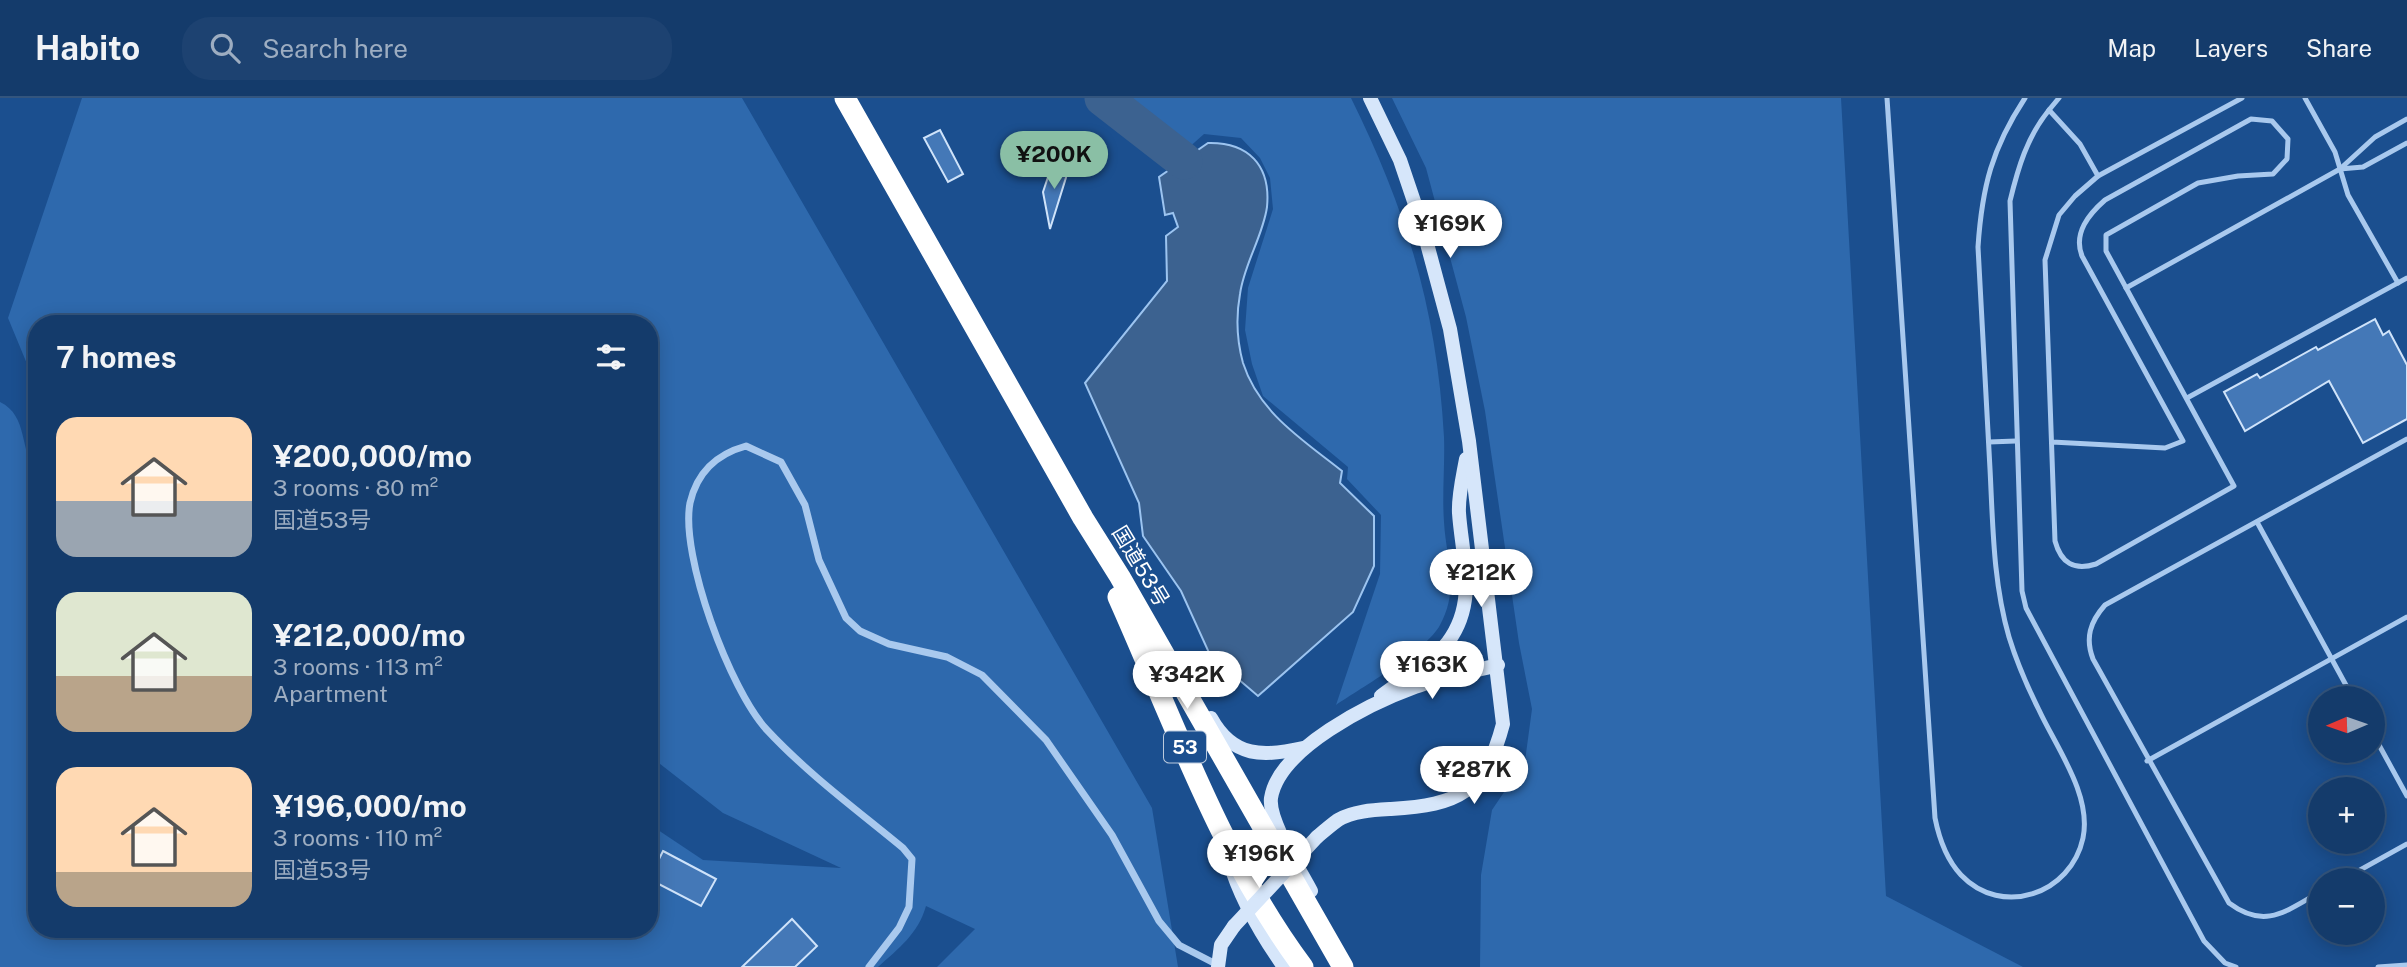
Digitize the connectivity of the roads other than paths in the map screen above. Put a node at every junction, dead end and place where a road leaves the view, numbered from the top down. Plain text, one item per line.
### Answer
1 (845, 98) edge
2 (1370, 98) edge
3 (1886, 98) edge
4 (2025, 98) edge
5 (2059, 98) edge
6 (2242, 98) edge
7 (2305, 98) edge
8 (2049, 110) junction
9 (2407, 119) edge
10 (2407, 143) edge
11 (2340, 169) junction
12 (2098, 176) junction
13 (2407, 278) edge
14 (2398, 283) junction
15 (2126, 288) junction
16 (2187, 398) junction
17 (2407, 439) edge
18 (1469, 441) junction
19 (2016, 441) junction
20 (1989, 442) junction
21 (2052, 442) junction
22 (1083, 519) junction
23 (2257, 522) junction
24 (1120, 577) junction
25 (2407, 617) edge
26 (2332, 659) junction
27 (1499, 665) junction
28 (2347, 686) edge
29 (1358, 714) junction
30 (1303, 748) junction
31 (2385, 756) edge
32 (2147, 761) junction
33 (2407, 796) edge
34 (1218, 821) junction
35 (2407, 844) edge
36 (2364, 868) edge
37 (2308, 898) edge
38 (2407, 965) edge
39 (1218, 966) edge
40 (869, 967) edge
41 (1284, 967) edge
42 (1303, 967) edge
43 (1343, 967) edge
44 (1354, 967) edge
45 (2236, 967) edge
46 (2378, 967) edge

1 - 22 highway, 国道53号 / 53
2 - 18 street
3 - 20 lane
4 - 20 lane
5 - 8 lane
6 - 12 lane
7 - 11 lane
8 - 12 lane
8 - 19 lane
9 - 11 lane
10 - 11 lane
11 - 14 lane
11 - 15 lane
12 - 21 lane
13 - 14 lane
14 - 16 lane
15 - 16 lane
15 - 21 lane
16 - 21 lane
17 - 23 lane
18 - 27 street
18 - 29 street
19 - 20 lane
19 - 45 lane
22 - 24 highway, 国道53号 / 53
22 - 34 highway, 国道53号 / 53
23 - 26 lane
23 - 32 lane
24 - 30 street
24 - 43 highway, 国道53号 / 53
25 - 26 lane
26 - 28 lane
26 - 32 lane
27 - 29 street
27 - 39 street, bridge
29 - 30 street
30 - 44 street
31 - 33 lane
32 - 37 lane
34 - 41 street
34 - 42 highway, 国道53号 / 53
35 - 36 lane
38 - 46 lane
39 - 40 street

